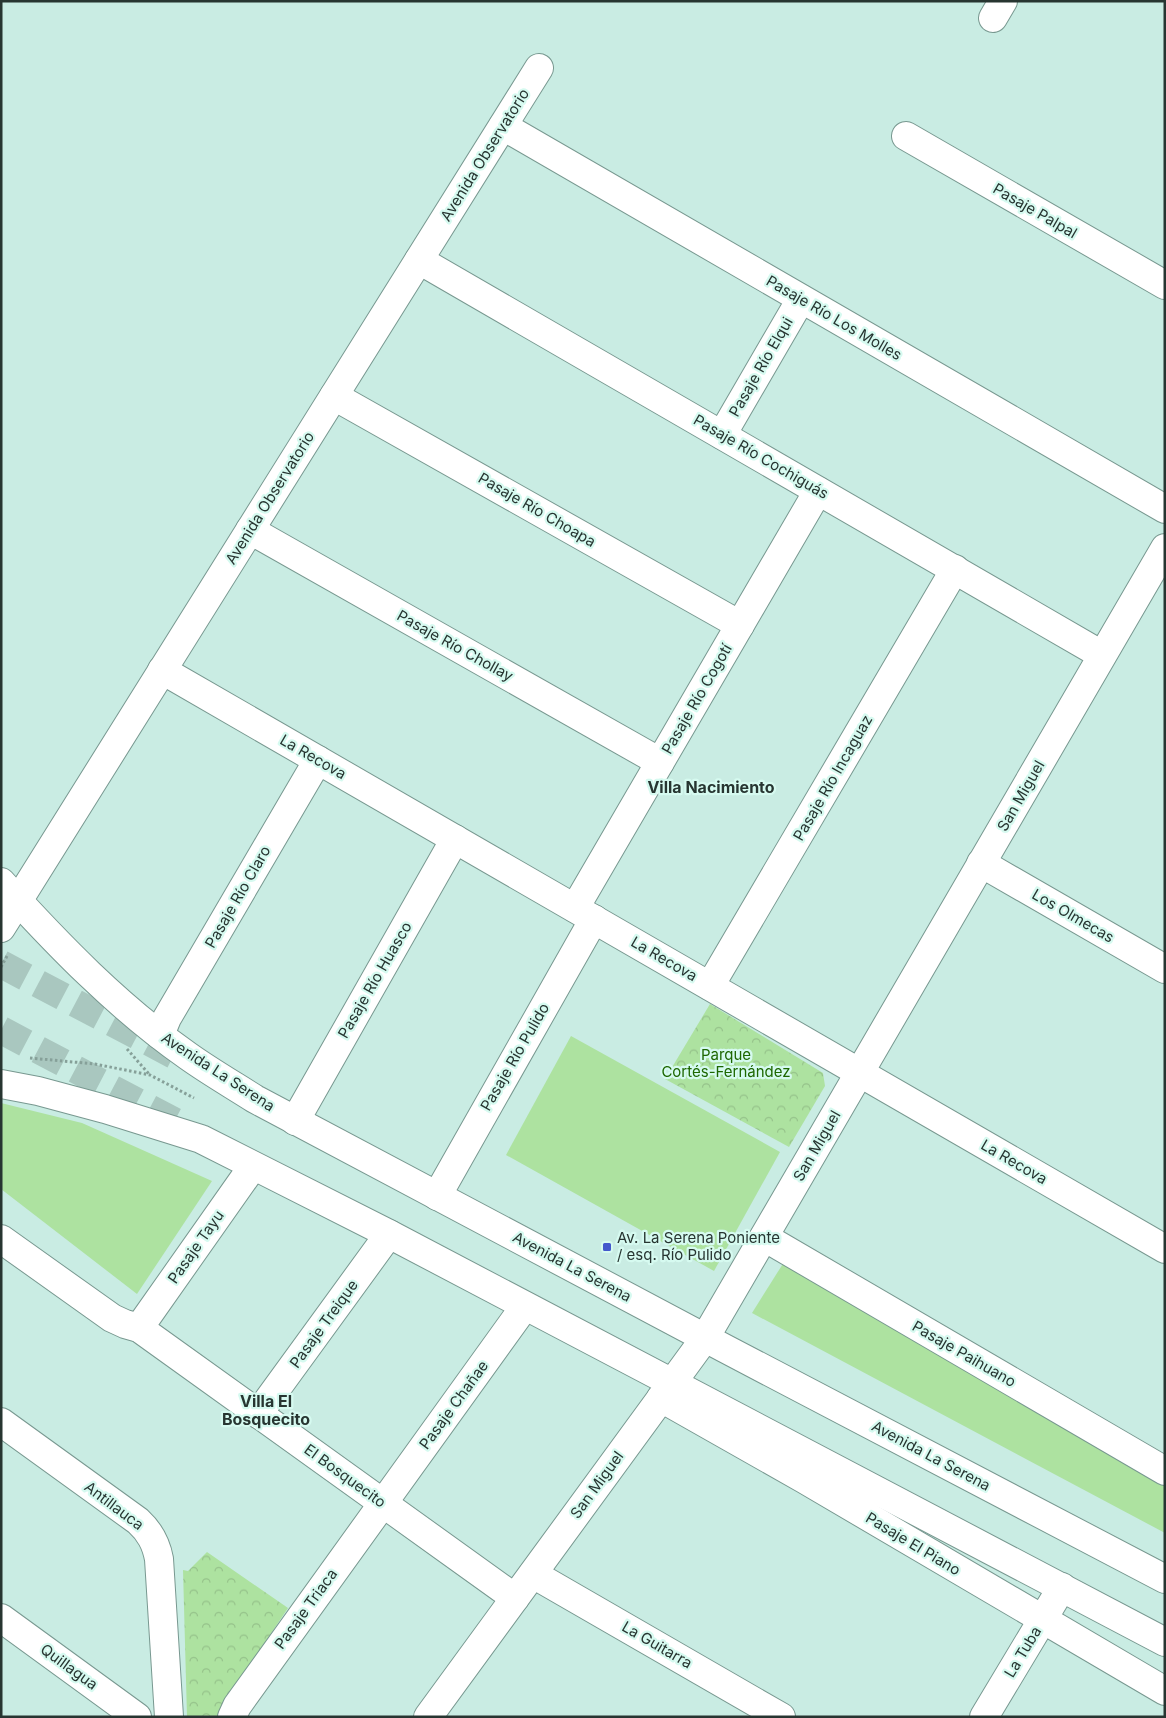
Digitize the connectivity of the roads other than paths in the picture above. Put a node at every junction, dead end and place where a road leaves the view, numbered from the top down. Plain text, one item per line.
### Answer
1 (539, 68) dead end
2 (502, 126) junction
3 (906, 136) dead end
4 (419, 260) junction
5 (1165, 285) edge
6 (801, 299) junction
7 (334, 396) junction
8 (722, 435) junction
9 (818, 491) junction
10 (1165, 509) edge
11 (250, 530) junction
12 (1165, 548) edge
13 (955, 569) junction
14 (740, 625) junction
15 (1102, 655) junction
16 (162, 670) junction
17 (318, 760) junction
18 (660, 762) junction
19 (455, 839) junction
20 (981, 864) junction
21 (10, 892) edge
22 (584, 914) junction
23 (1, 928) edge
24 (1165, 969) edge
25 (710, 986) junction
26 (160, 1035) junction
27 (860, 1072) junction
28 (1, 1084) edge
29 (295, 1121) junction
30 (252, 1166) junction
31 (437, 1196) junction
32 (389, 1234) junction
33 (764, 1237) junction
34 (1, 1238) edge
35 (1165, 1248) edge
36 (525, 1306) junction
37 (139, 1328) junction
38 (705, 1338) junction
39 (666, 1391) junction
40 (258, 1414) junction
41 (1, 1422) edge
42 (1165, 1471) edge
43 (382, 1503) junction
44 (532, 1574) junction
45 (1165, 1579) edge
46 (1062, 1587) junction
47 (515, 1598) junction
48 (1, 1618) edge
49 (1042, 1620) junction
50 (1165, 1642) edge
51 (1165, 1691) edge
52 (137, 1717) edge
53 (169, 1717) edge
54 (232, 1717) edge
55 (428, 1717) edge
56 (781, 1717) edge
57 (984, 1717) edge

1 - 2 street, Avenida Observatorio
2 - 4 street, Avenida Observatorio
2 - 6 street, Pasaje Río Los Molles
3 - 5 street, Pasaje Palpal
4 - 7 street, Avenida Observatorio
4 - 8 street, Pasaje Río Cochiguás
6 - 8 street, Pasaje Río Elqui
6 - 10 street, Pasaje Río Los Molles
7 - 11 street, Avenida Observatorio
7 - 14 street, Pasaje Río Choapa
8 - 9 street, Pasaje Río Cochiguás
9 - 13 street, Pasaje Río Cochiguás
9 - 14 street, Pasaje Río Cogotí
11 - 16 street, Avenida Observatorio
11 - 18 street, Pasaje Río Chollay
12 - 15 street, San Miguel
13 - 15 street, Pasaje Río Cochiguás
13 - 25 street, Pasaje Río Incaguaz
14 - 18 street, Pasaje Río Cogotí
15 - 20 street, San Miguel
16 - 17 street, La Recova
16 - 21 street, Avenida Observatorio
17 - 19 street, La Recova
17 - 26 street, Pasaje Río Claro
18 - 22 street, Pasaje Río Cogotí
19 - 22 street, La Recova
19 - 29 street, Pasaje Río Huasco
20 - 24 street, Los Olmecas
20 - 27 street, San Miguel
21 - 23 street, Avenida Observatorio
21 - 26 street, Avenida La Serena
22 - 25 street, La Recova
22 - 31 street, Pasaje Río Pulido
25 - 27 street, La Recova
26 - 29 street, Avenida La Serena
27 - 33 street, San Miguel
27 - 35 street, La Recova
28 - 30 street
29 - 31 street, Avenida La Serena
30 - 32 street
30 - 37 street, Pasaje Tayu
31 - 38 street, Avenida La Serena
32 - 36 street
32 - 40 street, Pasaje Treique
33 - 38 street, San Miguel
33 - 42 street, Pasaje Paihuano
34 - 37 street, El Bosquecito
36 - 39 street
36 - 43 street, Pasaje Chañae
37 - 40 street, El Bosquecito
38 - 39 street, San Miguel
38 - 45 street, Avenida La Serena
39 - 44 street, San Miguel
39 - 46 street
39 - 49 street, Pasaje El Piano
40 - 43 street, El Bosquecito
41 - 53 street, Antillauca
43 - 47 street, El Bosquecito
43 - 54 street, Pasaje Triaca
44 - 47 street, San Miguel
44 - 56 street, La Guitarra
46 - 49 street, La Tuba
46 - 50 street
47 - 55 street, San Miguel
48 - 52 street, Quillagua
49 - 51 street, Pasaje El Piano
49 - 57 street, La Tuba

